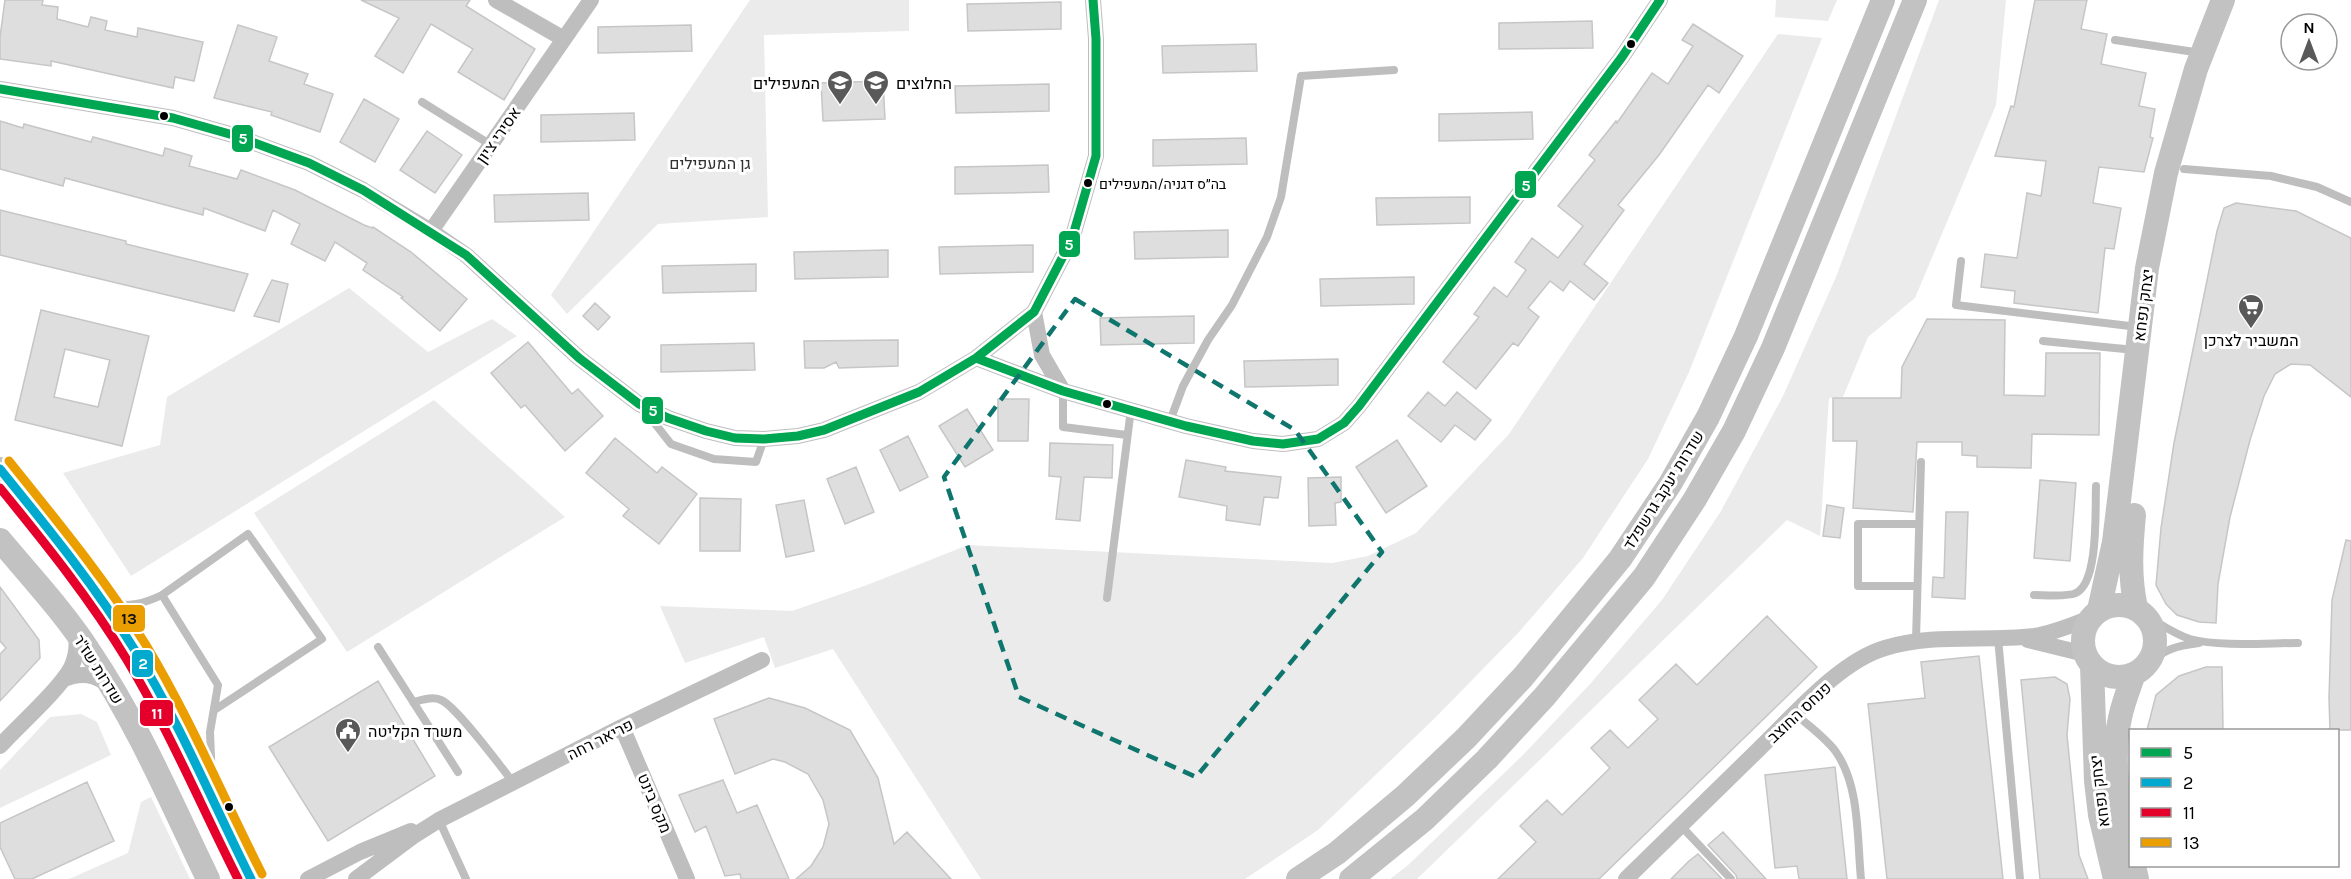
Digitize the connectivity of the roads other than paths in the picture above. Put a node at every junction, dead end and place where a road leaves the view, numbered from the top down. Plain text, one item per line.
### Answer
1 (496, 0) edge
2 (591, 0) edge
3 (1093, 0) edge
4 (1660, 0) edge
5 (1883, 0) edge
6 (1915, 0) edge
7 (2221, 4) edge
8 (564, 39) junction
9 (2115, 40) dead end
10 (2202, 53) junction
11 (1394, 70) dead end
12 (0, 88) edge
13 (422, 102) dead end
14 (491, 145) junction
15 (2184, 169) junction
16 (2351, 202) edge
17 (431, 231) junction
18 (1961, 261) dead end
19 (1034, 312) junction
20 (2139, 339) junction
21 (2043, 341) dead end
22 (976, 358) junction
23 (1063, 391) junction
24 (639, 404) junction
25 (1131, 409) junction
26 (1170, 421) junction
27 (1127, 435) junction
28 (764, 439) junction
29 (1921, 462) dead end
30 (0, 469) edge
31 (2096, 486) dead end
32 (1919, 524) junction
33 (0, 540) edge
34 (2086, 585) junction
35 (1917, 586) junction
36 (162, 595) junction
37 (2034, 595) dead end
38 (1107, 598) dead end
39 (105, 603) junction
40 (2140, 611) junction
41 (2095, 614) junction
42 (75, 629) junction
43 (2015, 637) junction
44 (1998, 638) junction
45 (1916, 640) junction
46 (2209, 642) junction
47 (2298, 643) dead end
48 (378, 647) dead end
49 (762, 660) dead end
50 (2088, 660) junction
51 (2140, 669) junction
52 (64, 679) junction
53 (112, 688) junction
54 (413, 702) junction
55 (216, 709) junction
56 (1796, 714) junction
57 (622, 727) junction
58 (0, 746) edge
59 (458, 772) dead end
60 (513, 782) junction
61 (213, 804) junction
62 (439, 820) junction
63 (1681, 826) junction
64 (2129, 848) edge
65 (208, 879) edge
66 (252, 879) edge
67 (308, 879) edge
68 (356, 879) edge
69 (466, 879) edge
70 (687, 879) edge
71 (1298, 879) edge
72 (1351, 879) edge
73 (1626, 879) edge
74 (1731, 879) edge
75 (1861, 879) edge
76 (2020, 879) edge
77 (2115, 879) edge

1 - 8 street
2 - 8 street, אסירי ציון
3 - 19 street
4 - 26 street
5 - 71 main road, שדרות יעקב גרשפלד
6 - 72 main road, שדרות יעקב גרשפלד
7 - 10 main road, יצחק נפחא
7 - 15 main road, יצחק נפחא
8 - 14 street, אסירי ציון
9 - 10 lane
10 - 20 main road, יצחק נפחא
11 - 26 lane
12 - 17 street
13 - 14 lane
14 - 17 street, אסירי ציון
15 - 16 lane
15 - 40 main road, יצחק נפחא
17 - 24 street
18 - 20 lane
19 - 22 street
19 - 23 street
20 - 21 lane
20 - 41 main road, יצחק נפחא
22 - 23 street
22 - 28 street
23 - 25 street
23 - 27 lane
24 - 28 street
24 - 28 lane
25 - 26 street
25 - 27 lane
27 - 38 lane
29 - 32 lane
30 - 39 main road
31 - 34 lane
32 - 35 lane
32 - 35 lane
33 - 42 main road, שדרות שז"ר
34 - 37 lane
34 - 41 lane
35 - 45 lane
36 - 39 lane
36 - 55 lane
36 - 55 lane
39 - 61 main road
40 - 41 main road
40 - 46 lane
40 - 51 main road
41 - 43 street, פנחס החוצב
41 - 50 main road
42 - 52 street
42 - 53 main road, שדרות שז"ר
43 - 44 street, פנחס החוצב
43 - 50 street, פנחס החוצב
44 - 45 street, פנחס החוצב
44 - 76 lane
45 - 56 street, פנחס החוצב
46 - 47 lane
46 - 51 lane
48 - 54 lane
49 - 57 street, פריאר רחה
50 - 51 main road
50 - 77 main road, יצחק נפחא
51 - 64 main road, יצחק נפחא
52 - 53 street
52 - 58 street
53 - 65 main road, שדרות שז"ר
54 - 59 lane
54 - 60 lane
55 - 61 lane
56 - 63 street, פנחס החוצב
56 - 75 lane
57 - 60 street, פריאר רחה
57 - 70 street, מקס בינט
60 - 62 street, פריאר רחה
61 - 66 main road
62 - 67 street, פריאר רחה
62 - 68 street, פריאר רחה
62 - 69 lane
63 - 73 street, פנחס החוצב
63 - 74 lane

